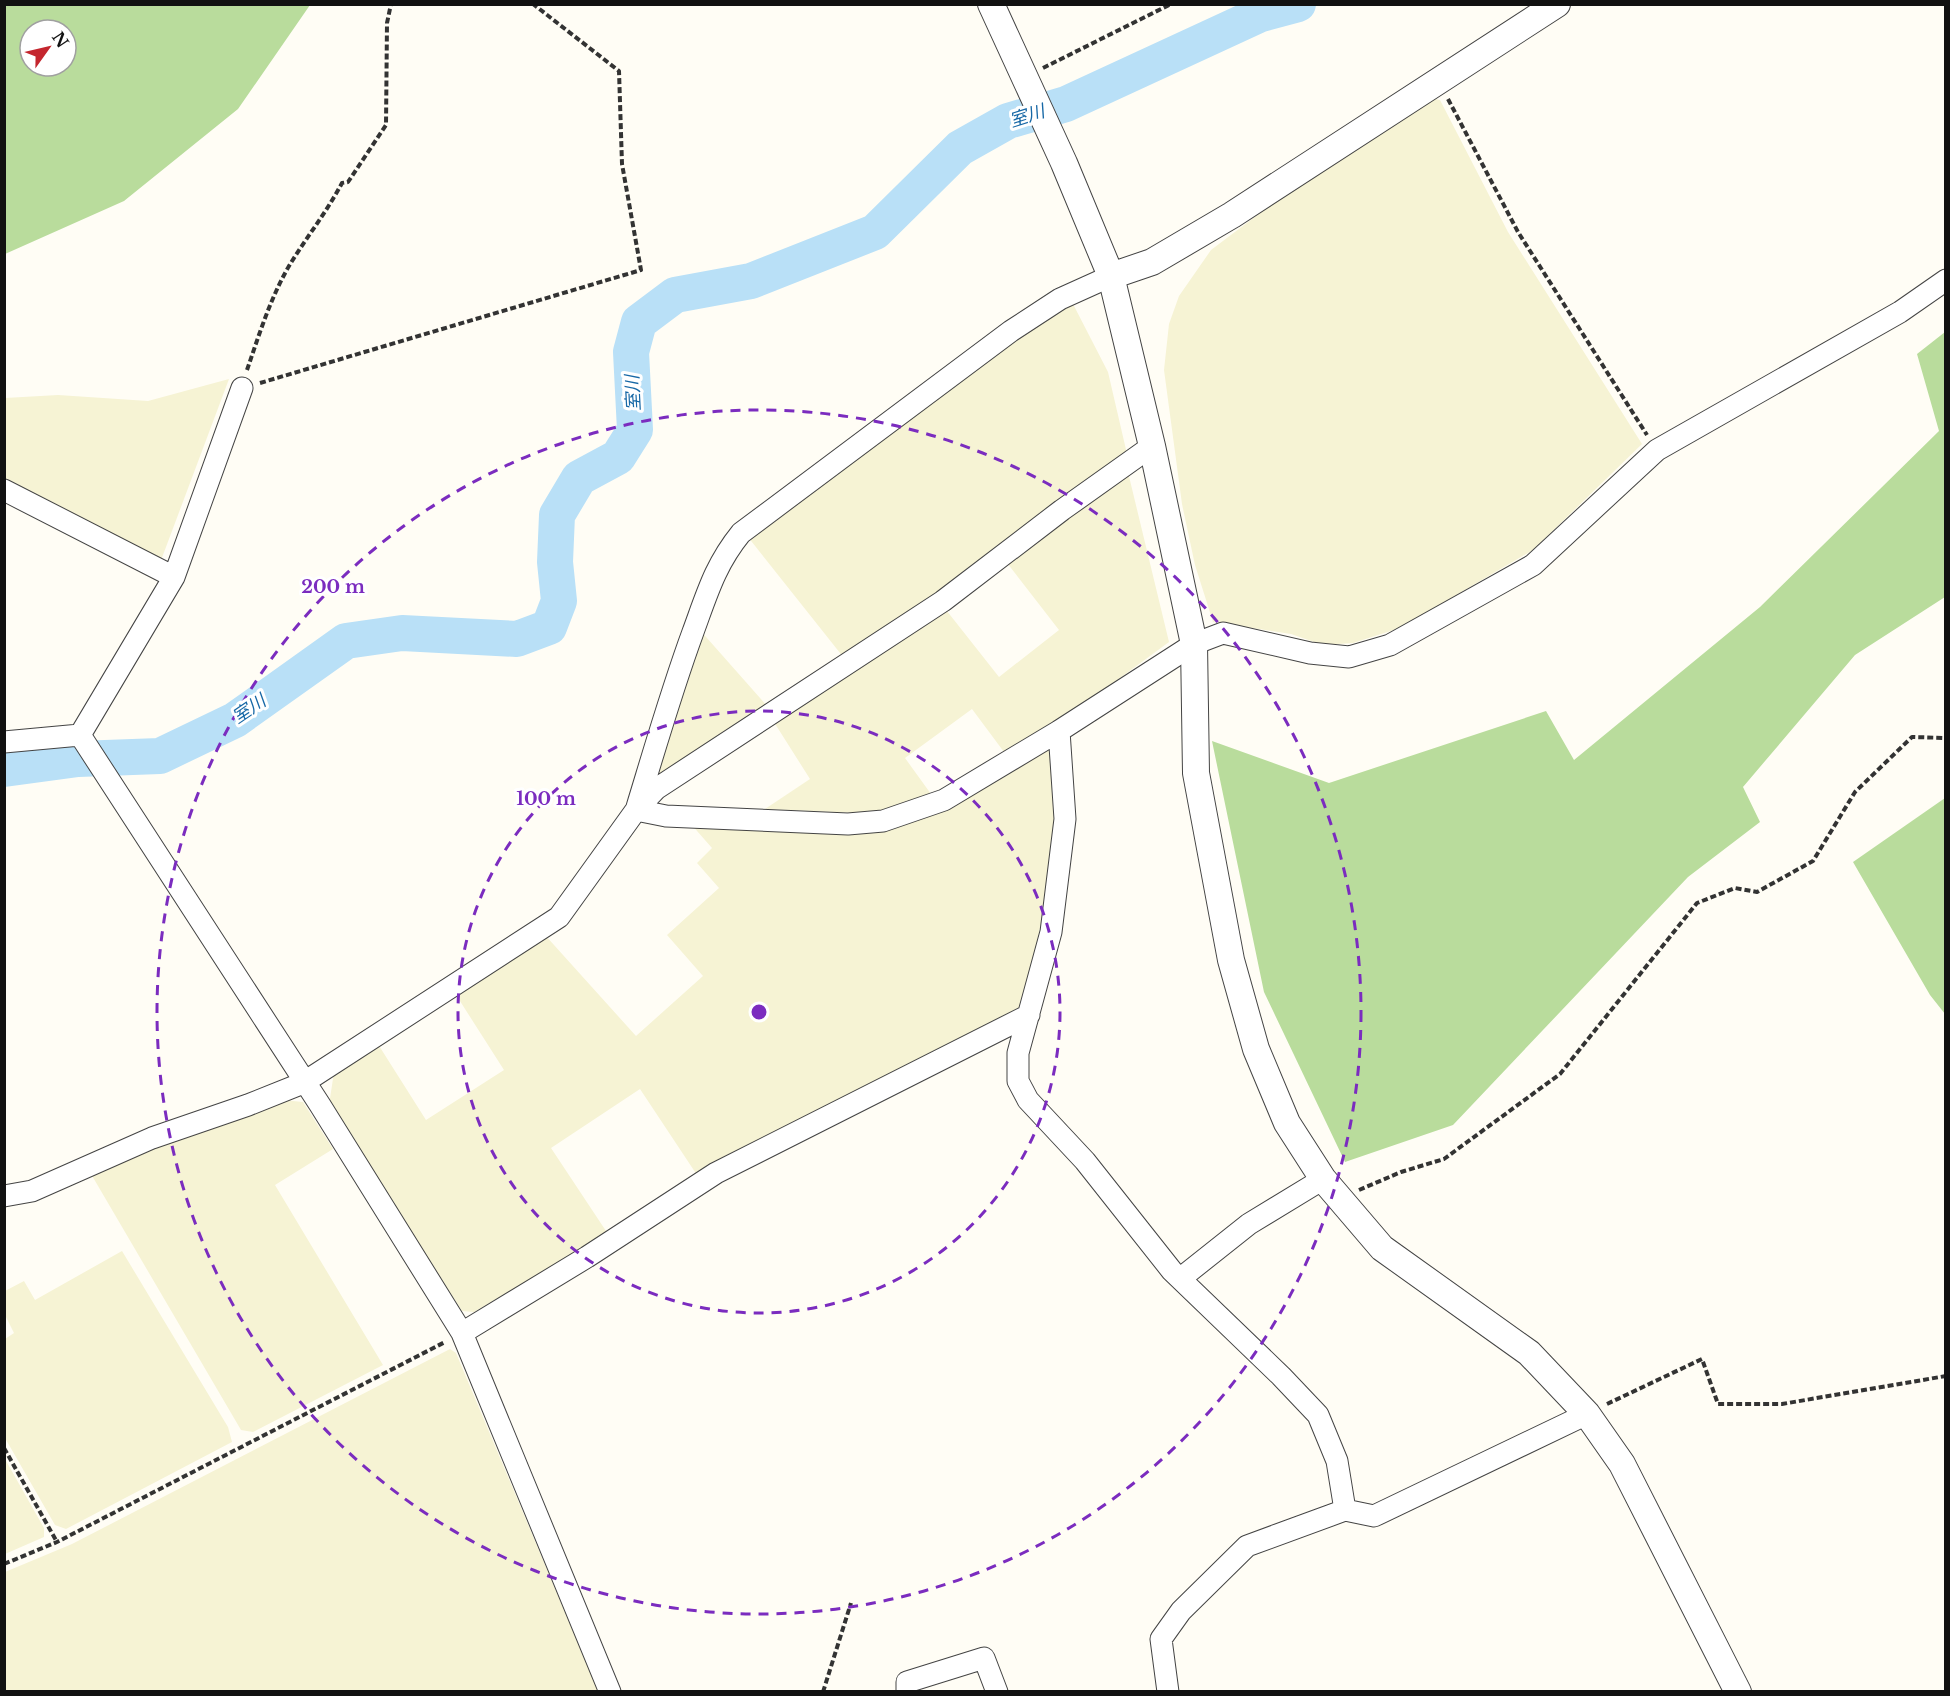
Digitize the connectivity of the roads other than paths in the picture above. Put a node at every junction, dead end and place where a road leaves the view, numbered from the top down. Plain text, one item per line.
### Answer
1 (991, 4) edge
2 (1557, 4) edge
3 (1111, 276) junction
4 (1946, 280) edge
5 (242, 388) road end
6 (1152, 446) junction
7 (4, 490) edge
8 (174, 577) junction
9 (1194, 644) junction
10 (1059, 730) junction
11 (80, 735) junction
12 (4, 742) edge
13 (636, 810) junction
14 (1029, 1015) junction
15 (303, 1083) junction
16 (1323, 1179) junction
17 (4, 1196) edge
18 (1181, 1278) junction
19 (462, 1333) junction
20 (1587, 1414) junction
21 (1345, 1510) junction
22 (609, 1692) edge
23 (907, 1692) edge
24 (997, 1692) edge
25 (1168, 1692) edge
26 (1738, 1692) edge

1 - 3 street
2 - 3 street
3 - 6 street
3 - 13 street
4 - 9 street
5 - 8 street
6 - 9 street
6 - 13 street
7 - 8 street
8 - 11 street
9 - 10 street
9 - 16 street
10 - 13 street
10 - 14 street
11 - 12 street
11 - 15 street
13 - 15 street
14 - 18 street
14 - 19 street
15 - 17 street
15 - 19 street
16 - 18 street
16 - 20 street
18 - 21 street
19 - 22 street
20 - 21 street
20 - 26 street
21 - 25 street
23 - 24 street

